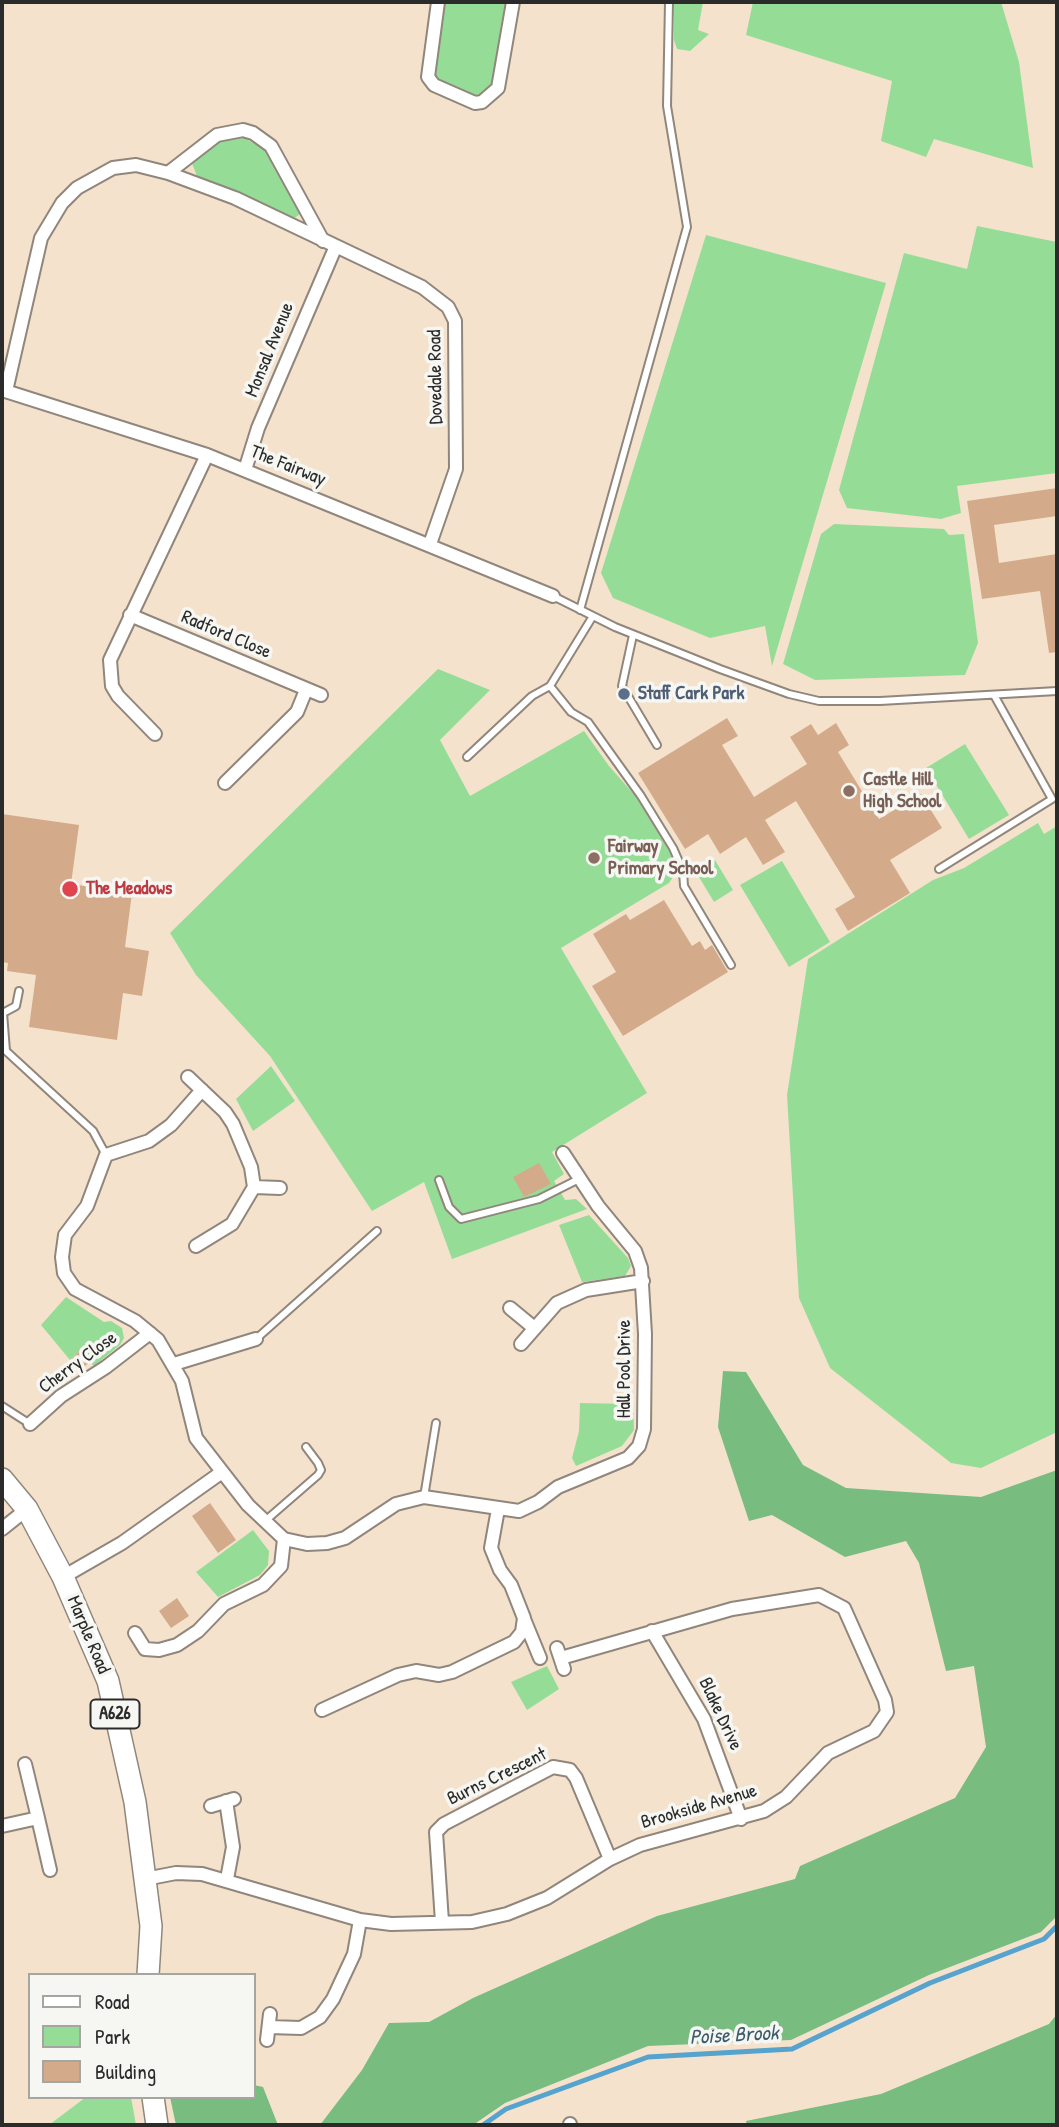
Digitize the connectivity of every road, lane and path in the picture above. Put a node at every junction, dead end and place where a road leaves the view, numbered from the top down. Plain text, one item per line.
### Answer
1 (438, 2) edge
2 (513, 2) edge
3 (670, 2) edge
4 (168, 173) junction
5 (330, 243) junction
6 (4, 391) edge
7 (207, 455) junction
8 (244, 470) junction
9 (430, 544) junction
10 (553, 596) joint
11 (579, 610) junction
12 (130, 615) junction
13 (593, 616) junction
14 (633, 635) junction
15 (550, 686) junction
16 (306, 690) junction
17 (1057, 691) edge
18 (321, 695) dead end
19 (994, 695) junction
20 (155, 734) dead end
21 (657, 745) dead end
22 (467, 757) dead end
23 (225, 783) dead end
24 (939, 869) dead end
25 (732, 965) dead end
26 (19, 991) dead end
27 (2, 1013) edge
28 (188, 1077) dead end
29 (202, 1090) junction
30 (563, 1153) dead end
31 (106, 1155) junction
32 (579, 1179) junction
33 (439, 1180) dead end
34 (254, 1187) junction
35 (280, 1188) dead end
36 (377, 1231) dead end
37 (196, 1246) dead end
38 (643, 1281) junction
39 (510, 1308) dead end
40 (533, 1326) junction
41 (150, 1334) junction
42 (256, 1339) joint
43 (521, 1344) dead end
44 (174, 1364) junction
45 (2, 1406) edge
46 (436, 1423) dead end
47 (30, 1424) joint
48 (306, 1447) dead end
49 (222, 1472) junction
50 (2, 1479) edge
51 (424, 1497) junction
52 (27, 1509) junction
53 (498, 1509) junction
54 (265, 1521) junction
55 (2, 1529) edge
56 (284, 1538) junction
57 (63, 1577) junction
58 (524, 1618) junction
59 (652, 1631) junction
60 (135, 1633) dead end
61 (540, 1658) dead end
62 (561, 1658) dead end
63 (322, 1710) dead end
64 (25, 1763) dead end
65 (211, 1806) dead end
66 (38, 1818) junction
67 (741, 1819) junction
68 (2, 1826) edge
69 (610, 1859) junction
70 (50, 1870) dead end
71 (145, 1879) junction
72 (227, 1879) junction
73 (360, 1920) junction
74 (442, 1922) junction
75 (148, 1973) edge
76 (270, 2014) dead end
77 (153, 2099) edge
78 (157, 2125) edge

1 - 2 street
3 - 11 lane
4 - 5 street, Dovedale Road
4 - 5 street
4 - 6 street, Dovedale Road
5 - 8 street, Monsal Avenue
5 - 9 street, Dovedale Road
6 - 7 street, The Fairway
7 - 8 street, The Fairway
7 - 12 street
8 - 9 street, The Fairway
9 - 10 street, The Fairway
10 - 11 lane
11 - 13 lane
12 - 16 street, Radford Close
12 - 20 street
13 - 14 lane
13 - 15 lane
14 - 19 lane
14 - 21 lane
15 - 22 lane
15 - 25 lane
16 - 18 street, Radford Close
16 - 23 street
17 - 19 lane
19 - 24 lane
26 - 27 lane
27 - 31 lane
28 - 29 street
29 - 31 street
29 - 34 street
30 - 32 street, Hall Pool Drive
31 - 41 street
32 - 33 lane
32 - 38 street, Hall Pool Drive
34 - 35 street
34 - 37 street
36 - 42 lane
38 - 40 street
38 - 53 street, Hall Pool Drive
39 - 40 street
40 - 43 street
41 - 44 street
41 - 47 street, Cherry Close
42 - 44 street
44 - 49 street
45 - 47 lane
46 - 51 lane
48 - 54 lane
49 - 54 street
49 - 57 street
50 - 52 main road, Marple Road / A626
51 - 53 street, Hall Pool Drive
51 - 56 street, Hall Pool Drive
52 - 55 street
52 - 57 main road, Marple Road / A626
53 - 58 street
54 - 56 street
56 - 60 street
57 - 71 main road, Marple Road / A626
58 - 61 street
58 - 63 street
59 - 62 street, Brookside Avenue
59 - 67 street, Blake Drive
59 - 67 street, Brookside Avenue
64 - 66 street
65 - 72 street
66 - 68 street
66 - 70 street
67 - 69 street, Brookside Avenue
69 - 74 street, Brookside Avenue
69 - 74 street, Burns Crescent
71 - 72 street, Brookside Avenue
71 - 75 main road, Marple Road / A626
72 - 73 street, Brookside Avenue
73 - 74 street, Brookside Avenue
73 - 76 street
77 - 78 main road

